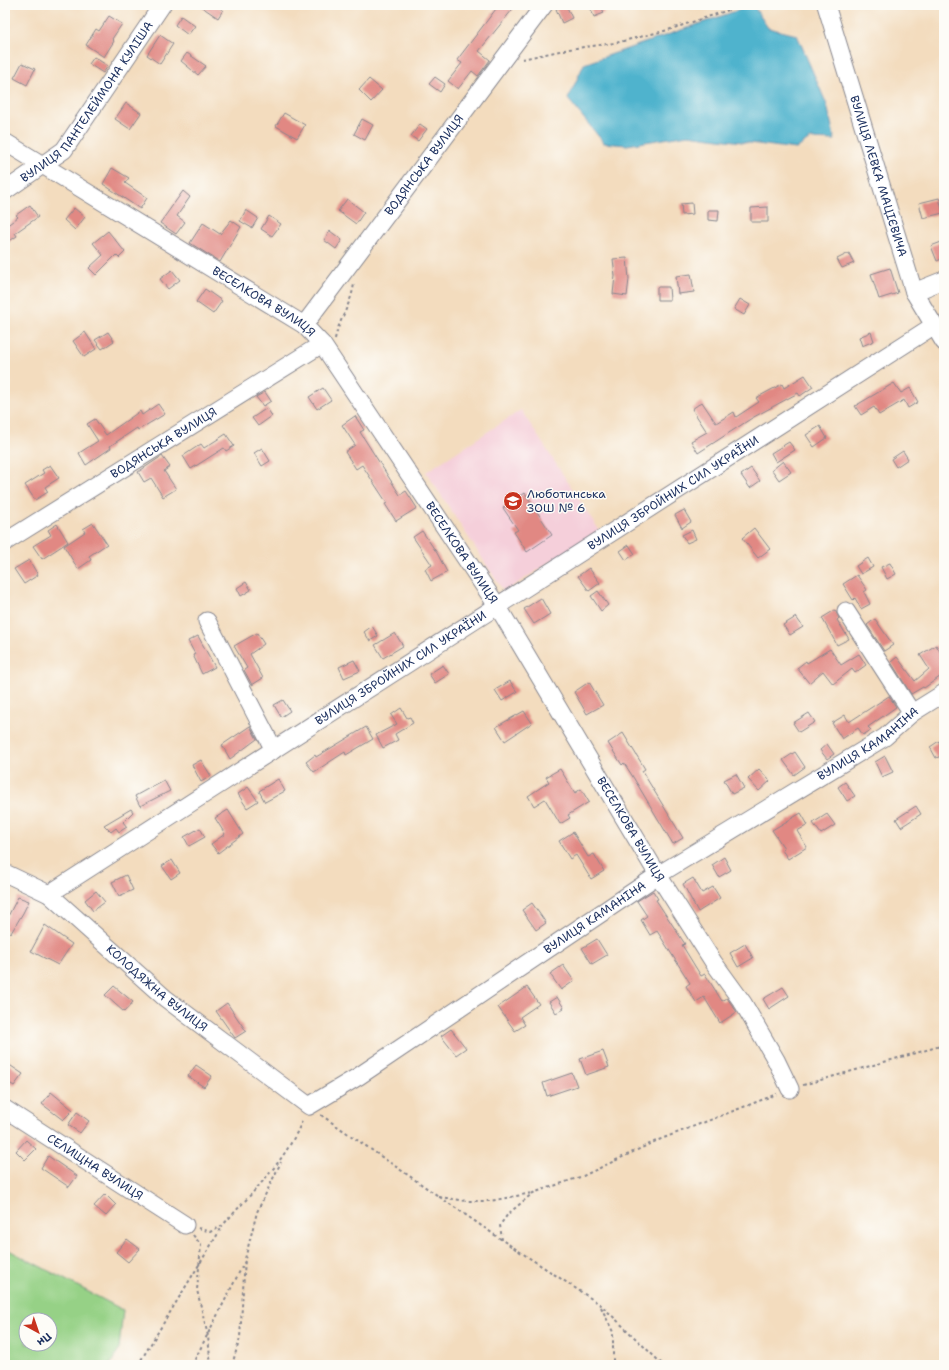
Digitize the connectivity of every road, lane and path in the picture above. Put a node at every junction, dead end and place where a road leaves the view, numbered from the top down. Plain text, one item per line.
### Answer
1 (162, 5) edge
2 (544, 5) edge
3 (744, 5) edge
4 (826, 5) edge
5 (516, 60) dead end
6 (5, 142) edge
7 (44, 165) junction
8 (5, 191) edge
9 (944, 280) edge
10 (354, 281) dead end
11 (914, 292) junction
12 (304, 326) junction
13 (933, 326) junction
14 (328, 341) junction
15 (944, 342) edge
16 (5, 542) edge
17 (498, 607) junction
18 (846, 610) dead end
19 (207, 621) dead end
20 (944, 693) edge
21 (912, 713) junction
22 (274, 750) junction
23 (5, 873) edge
24 (658, 875) junction
25 (50, 894) junction
26 (944, 1045) edge
27 (790, 1089) junction
28 (309, 1106) junction
29 (5, 1109) edge
30 (282, 1159) junction
31 (533, 1193) junction
32 (438, 1196) junction
33 (185, 1225) joint
34 (222, 1226) junction
35 (502, 1240) junction
36 (201, 1245) dead end
37 (245, 1259) junction
38 (200, 1262) junction
39 (600, 1306) junction
40 (208, 1336) junction
41 (5, 1357) edge
42 (16, 1365) edge
43 (138, 1365) edge
44 (192, 1365) edge
45 (213, 1365) edge
46 (232, 1365) edge
47 (613, 1365) edge
48 (663, 1365) edge

1 - 7 street, ВУЛИЦЯ ПАНТЕЛЕЙМОНА КУЛІША
2 - 12 street, ВОДЯНСЬКА ВУЛИЦЯ
3 - 5 path
4 - 11 street, ВУЛИЦЯ ЛЕВКА МАЦІЄВИЧА
6 - 7 street, ВЕСЕЛКОВА ВУЛИЦЯ
7 - 8 street, ВУЛИЦЯ ПАНТЕЛЕЙМОНА КУЛІША
7 - 12 street, ВЕСЕЛКОВА ВУЛИЦЯ
9 - 11 street
10 - 14 path
11 - 13 street, ВУЛИЦЯ ЛЕВКА МАЦІЄВИЧА
12 - 14 street, ВЕСЕЛКОВА ВУЛИЦЯ
13 - 15 street, ВУЛИЦЯ ЛЕВКА МАЦІЄВИЧА
13 - 17 street, ВУЛИЦЯ ЗБРОЙНИХ СИЛ УКРАЇНИ
14 - 16 street, ВОДЯНСЬКА ВУЛИЦЯ
14 - 17 street, ВЕСЕЛКОВА ВУЛИЦЯ
17 - 22 street, ВУЛИЦЯ ЗБРОЙНИХ СИЛ УКРАЇНИ
17 - 24 street, ВЕСЕЛКОВА ВУЛИЦЯ
18 - 21 street
19 - 22 street
20 - 21 street, ВУЛИЦЯ КАМАНІНА
21 - 24 street, ВУЛИЦЯ КАМАНІНА
22 - 25 street, ВУЛИЦЯ ЗБРОЙНИХ СИЛ УКРАЇНИ
23 - 25 street, КОЛОДЯЖНА ВУЛИЦЯ
24 - 27 street, ВЕСЕЛКОВА ВУЛИЦЯ
24 - 28 street, ВУЛИЦЯ КАМАНІНА
25 - 28 street, КОЛОДЯЖНА ВУЛИЦЯ
26 - 27 path
27 - 31 path
28 - 30 path
28 - 32 path
29 - 33 street, СЕЛИЩНА ВУЛИЦЯ
30 - 34 path
30 - 37 path
31 - 32 path
31 - 35 path
32 - 35 path
33 - 34 path
34 - 38 path
35 - 39 path
36 - 38 path
37 - 40 path
37 - 46 path
38 - 40 path
38 - 43 path
39 - 47 path
39 - 48 path
40 - 44 path
40 - 45 path
41 - 42 path

